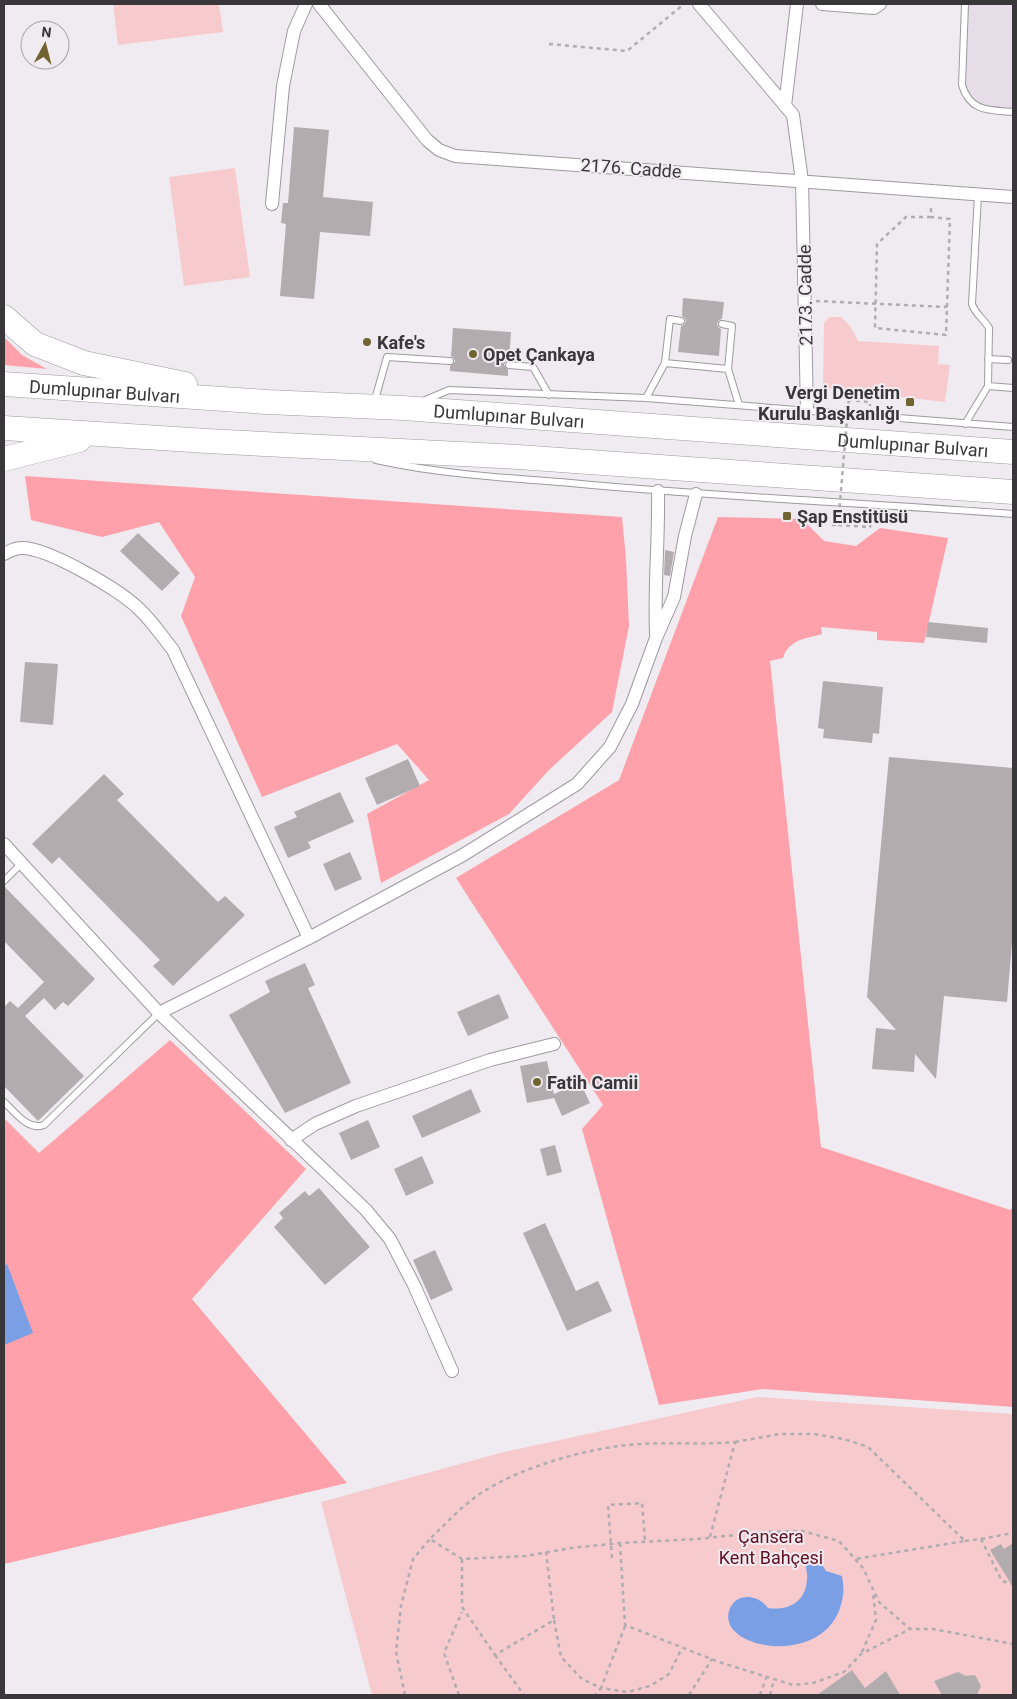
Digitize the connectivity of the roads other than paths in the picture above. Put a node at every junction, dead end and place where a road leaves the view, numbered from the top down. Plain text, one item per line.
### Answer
1 (306, 4) edge
2 (319, 4) edge
3 (699, 4) edge
4 (797, 4) edge
5 (823, 4) edge
6 (880, 4) edge
7 (965, 4) edge
8 (785, 106) junction
9 (1013, 112) edge
10 (802, 181) junction
11 (978, 195) junction
12 (1013, 197) edge
13 (272, 204) dead end
14 (4, 317) edge
15 (681, 320) dead end
16 (722, 324) dead end
17 (988, 359) junction
18 (1008, 360) dead end
19 (450, 361) dead end
20 (666, 363) junction
21 (508, 365) dead end
22 (728, 368) junction
23 (4, 384) edge
24 (988, 386) junction
25 (1013, 388) edge
26 (549, 395) junction
27 (646, 398) junction
28 (267, 402) junction
29 (739, 405) junction
30 (374, 406) junction
31 (403, 408) junction
32 (807, 410) junction
33 (965, 424) junction
34 (1013, 427) edge
35 (4, 428) edge
36 (99, 435) junction
37 (309, 445) junction
38 (1013, 452) edge
39 (356, 456) dead end
40 (366, 458) dead end
41 (4, 460) edge
42 (658, 492) junction
43 (1013, 492) edge
44 (696, 494) junction
45 (1013, 514) edge
46 (4, 554) edge
47 (656, 638) junction
48 (4, 844) edge
49 (21, 864) junction
50 (4, 881) edge
51 (309, 938) junction
52 (158, 1013) junction
53 (554, 1044) dead end
54 (4, 1102) edge
55 (291, 1140) junction
56 (452, 1371) dead end

1 - 13 street
2 - 10 street, 2176. Cadde
3 - 8 street
4 - 8 street
5 - 6 street
7 - 9 lane
8 - 10 street, 2173. Cadde
10 - 11 street, 2176. Cadde
10 - 32 street, 2173. Cadde
11 - 12 street, 2176. Cadde
11 - 17 lane
14 - 28 highway
15 - 20 lane
16 - 22 lane
17 - 18 lane
17 - 24 lane
19 - 30 lane
20 - 22 lane
20 - 27 lane
21 - 26 lane
22 - 29 lane
23 - 28 highway, Dumlupınar Bulvarı
24 - 25 lane
24 - 33 lane
26 - 27 lane
26 - 31 lane
27 - 29 lane
28 - 30 highway, Dumlupınar Bulvarı
29 - 32 lane
30 - 31 highway, Dumlupınar Bulvarı
31 - 38 highway, Dumlupınar Bulvarı
32 - 33 lane
33 - 34 lane
35 - 36 highway
36 - 37 highway
36 - 41 highway
37 - 39 lane
37 - 43 highway
40 - 42 lane
42 - 44 lane
42 - 47 street
44 - 45 lane
44 - 47 street
46 - 51 street
47 - 51 street
48 - 49 street
49 - 50 lane
49 - 52 street
51 - 52 street
52 - 54 lane
52 - 55 street
53 - 55 street
55 - 56 street

